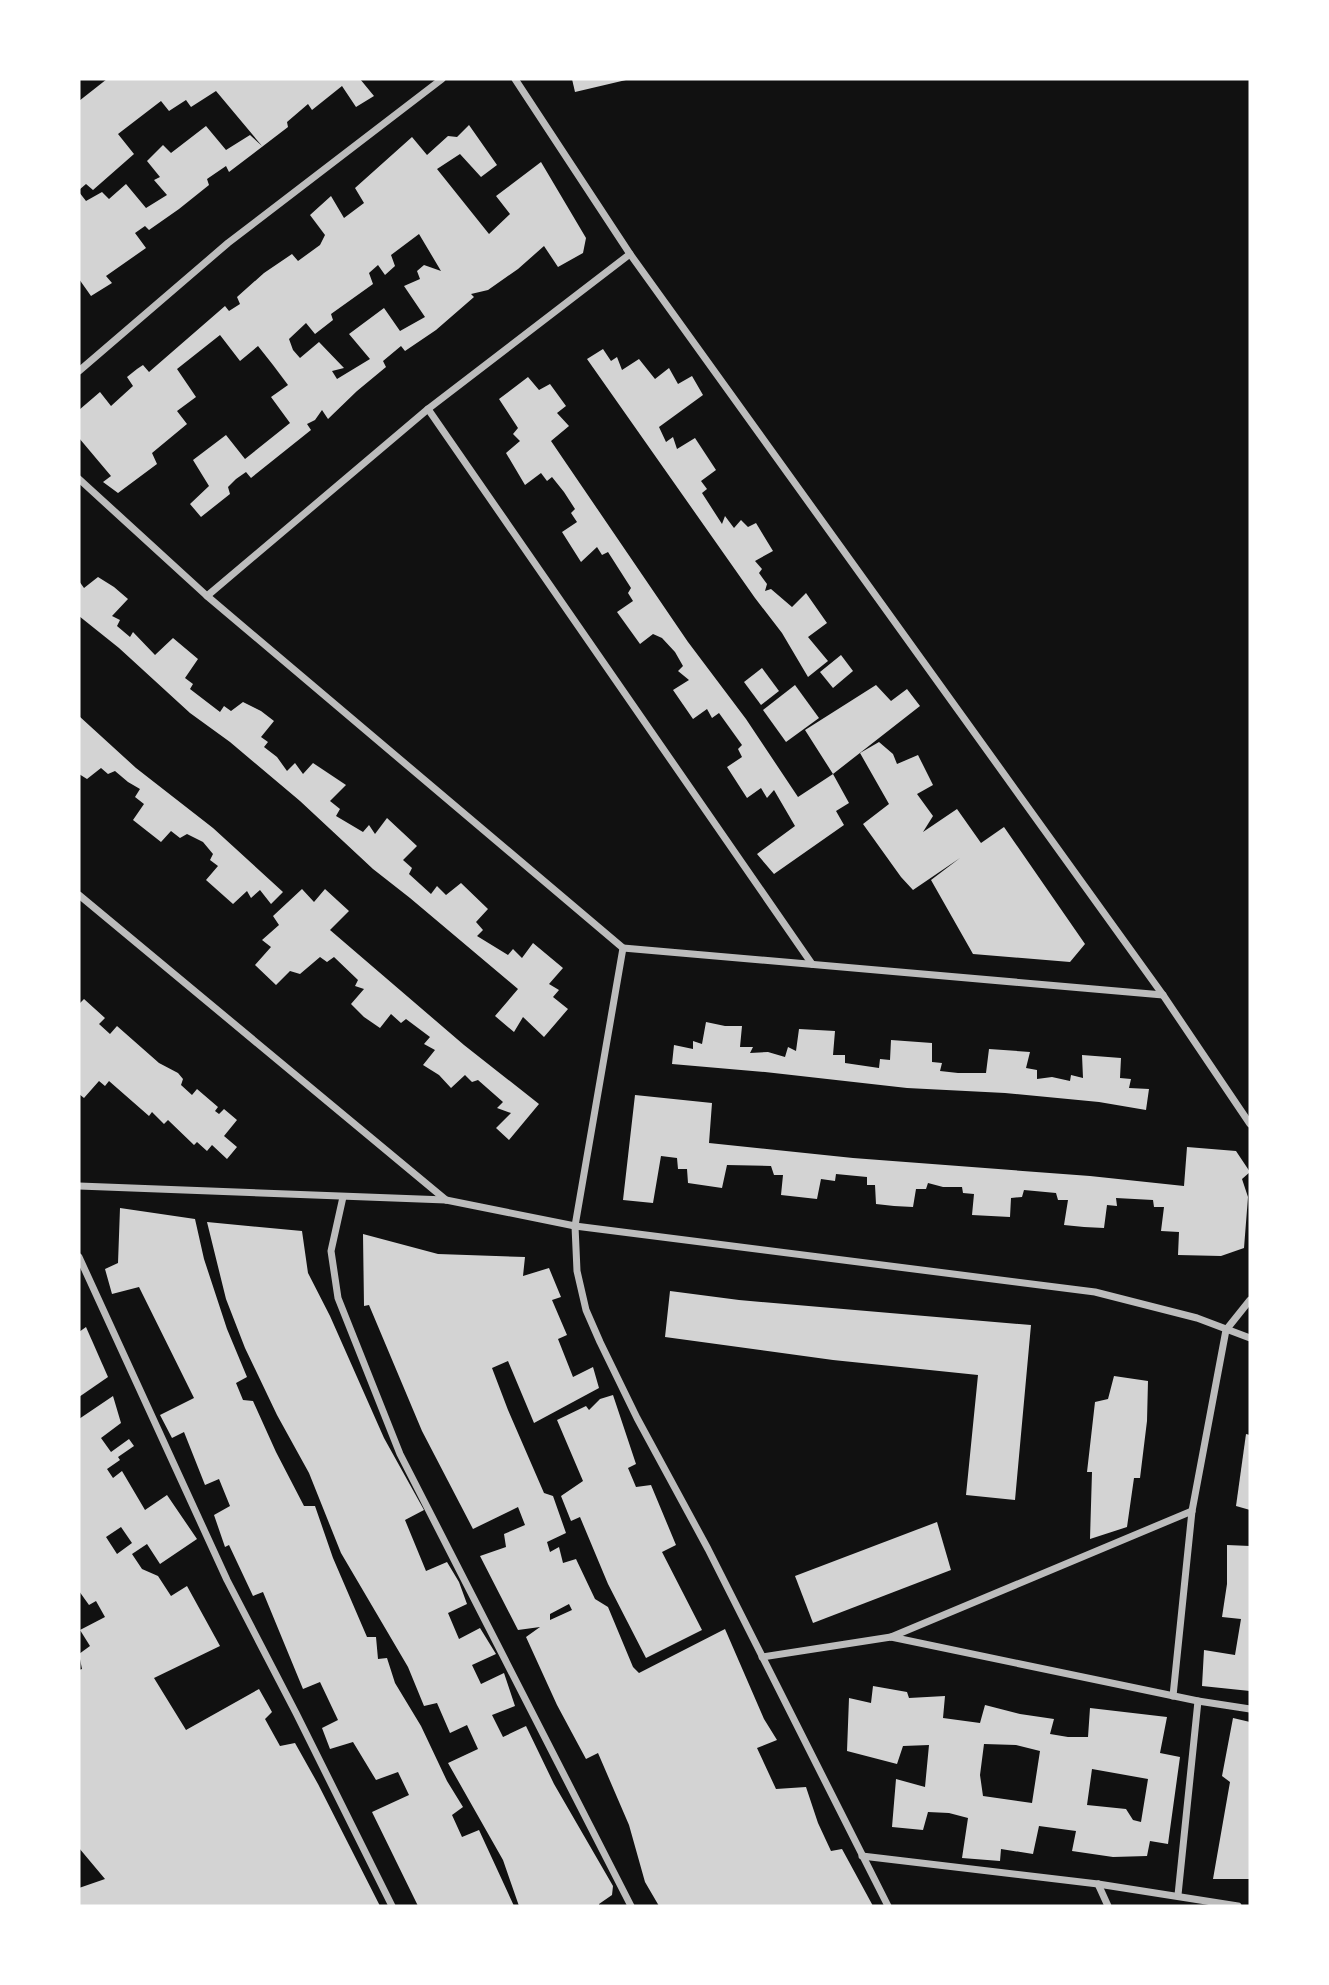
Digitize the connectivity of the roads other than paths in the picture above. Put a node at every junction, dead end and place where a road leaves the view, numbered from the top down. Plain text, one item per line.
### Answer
1 (442, 79) edge
2 (515, 79) edge
3 (630, 254) junction
4 (79, 371) edge
5 (428, 409) junction
6 (79, 479) edge
7 (207, 596) junction
8 (79, 895) edge
9 (623, 948) junction
10 (812, 964) junction
11 (1163, 995) junction
12 (1250, 1124) edge
13 (79, 1186) edge
14 (343, 1197) junction
15 (446, 1200) junction
16 (575, 1226) junction
17 (79, 1257) edge
18 (1250, 1300) edge
19 (1226, 1331) junction
20 (1250, 1338) edge
21 (1192, 1511) junction
22 (891, 1637) junction
23 (762, 1657) junction
24 (1173, 1696) junction
25 (1198, 1701) junction
26 (1250, 1709) edge
27 (862, 1856) junction
28 (1098, 1884) junction
29 (1178, 1895) junction
30 (392, 1906) edge
31 (631, 1906) edge
32 (888, 1906) edge
33 (1108, 1906) edge
34 (1238, 1906) edge

1 - 4 street
2 - 3 street
3 - 5 street
3 - 11 street
5 - 7 street
5 - 10 street
6 - 7 street
7 - 9 street
8 - 15 street
9 - 10 street
9 - 16 street
10 - 11 street
11 - 12 street
13 - 14 street
14 - 15 street
14 - 31 street
15 - 16 street
16 - 19 street
16 - 23 street
17 - 30 street
18 - 19 street
19 - 20 street
19 - 21 street
21 - 22 street
21 - 24 street
22 - 23 street
22 - 24 street
23 - 27 street
24 - 25 street
25 - 26 street
25 - 29 street
27 - 28 street
27 - 32 street
28 - 29 street
28 - 33 street
29 - 34 street

